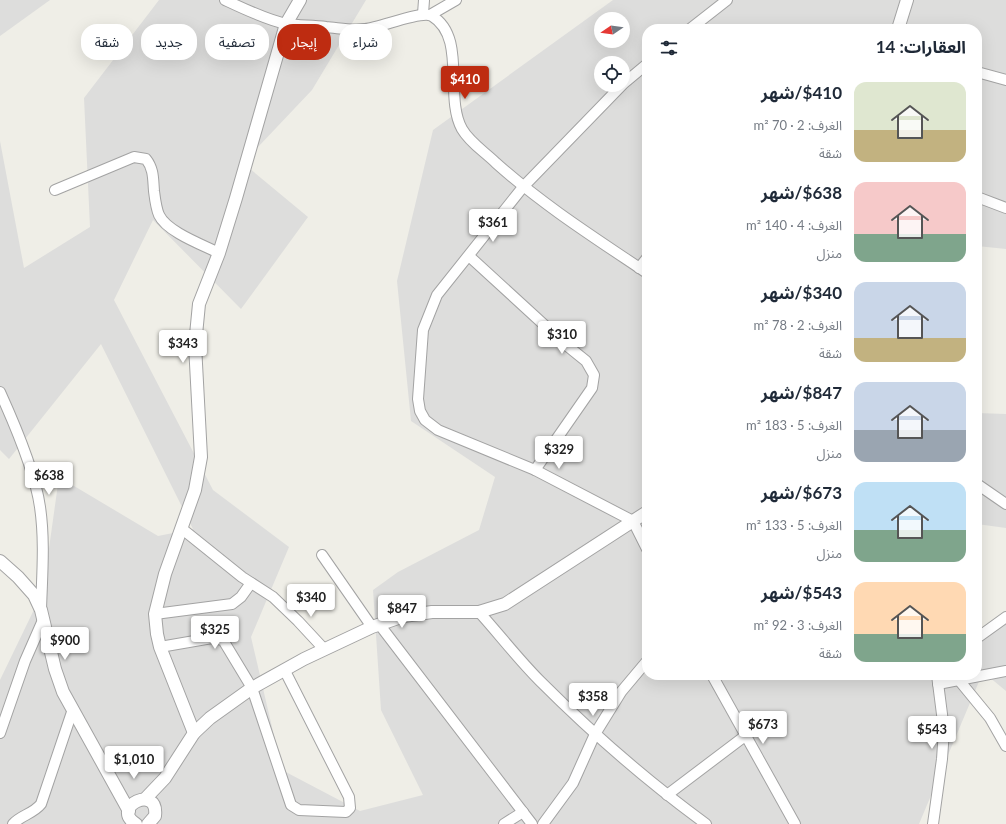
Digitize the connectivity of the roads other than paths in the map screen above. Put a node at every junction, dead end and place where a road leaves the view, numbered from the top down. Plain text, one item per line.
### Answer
1 (225, 0) edge
2 (300, 0) edge
3 (424, 0) edge
4 (456, 0) edge
5 (726, 0) edge
6 (907, 0) edge
7 (426, 15) junction
8 (286, 24) joint
9 (696, 24) edge
10 (900, 24) edge
11 (331, 28) edge
12 (277, 56) edge
13 (642, 68) edge
14 (982, 73) edge
15 (630, 78) edge
16 (1006, 80) edge
17 (614, 92) edge
18 (523, 186) junction
19 (55, 190) dead end
20 (982, 200) edge
21 (1006, 208) edge
22 (219, 253) junction
23 (469, 256) junction
24 (642, 270) edge
25 (0, 392) edge
26 (535, 470) junction
27 (982, 487) edge
28 (1006, 504) edge
29 (642, 515) edge
30 (633, 521) junction
31 (181, 528) junction
32 (642, 539) edge
33 (322, 555) dead end
34 (0, 561) edge
35 (251, 583) junction
36 (479, 612) junction
37 (155, 614) junction
38 (42, 615) junction
39 (1006, 617) edge
40 (376, 626) junction
41 (982, 634) edge
42 (160, 647) junction
43 (324, 649) junction
44 (642, 667) edge
45 (284, 671) junction
46 (1006, 671) edge
47 (982, 675) edge
48 (715, 680) edge
49 (938, 680) edge
50 (959, 680) edge
51 (252, 688) junction
52 (72, 712) junction
53 (194, 732) junction
54 (0, 733) edge
55 (595, 734) junction
56 (745, 736) junction
57 (1006, 746) edge
58 (166, 778) junction
59 (114, 781) junction
60 (667, 795) junction
61 (142, 799) junction
62 (523, 812) junction
63 (131, 819) edge
64 (154, 819) edge
65 (13, 824) edge
66 (504, 824) edge
67 (532, 824) edge
68 (543, 824) edge
69 (706, 824) edge
70 (795, 824) edge
71 (932, 824) edge

1 - 8 street
2 - 8 street
3 - 7 street
4 - 7 street
5 - 9 street
6 - 10 street
7 - 11 street
7 - 18 street
12 - 22 street
13 - 15 street
14 - 16 street
17 - 18 street
18 - 23 street
18 - 24 street
19 - 22 street
20 - 21 street
22 - 31 street
23 - 26 street
23 - 26 street
25 - 38 street
26 - 30 street
27 - 28 street
29 - 30 street
30 - 32 street
30 - 36 street
31 - 35 street
31 - 37 street
33 - 40 street
34 - 38 street
35 - 37 street
35 - 43 street
36 - 40 street
36 - 55 street
37 - 42 street
38 - 52 street
38 - 54 street
39 - 41 street
40 - 43 street
40 - 62 street
42 - 51 street
42 - 53 street
43 - 45 street
44 - 55 street
45 - 51 street
45 - 51 street
46 - 47 street
48 - 56 street
49 - 71 street
50 - 57 street
51 - 53 street
52 - 59 street
52 - 65 street
53 - 58 street
55 - 60 street
55 - 68 street
56 - 60 street
56 - 70 street
58 - 61 street
58 - 64 street
59 - 61 street
59 - 63 street
60 - 69 street
61 - 63 street
61 - 64 street
62 - 66 street
62 - 67 street

